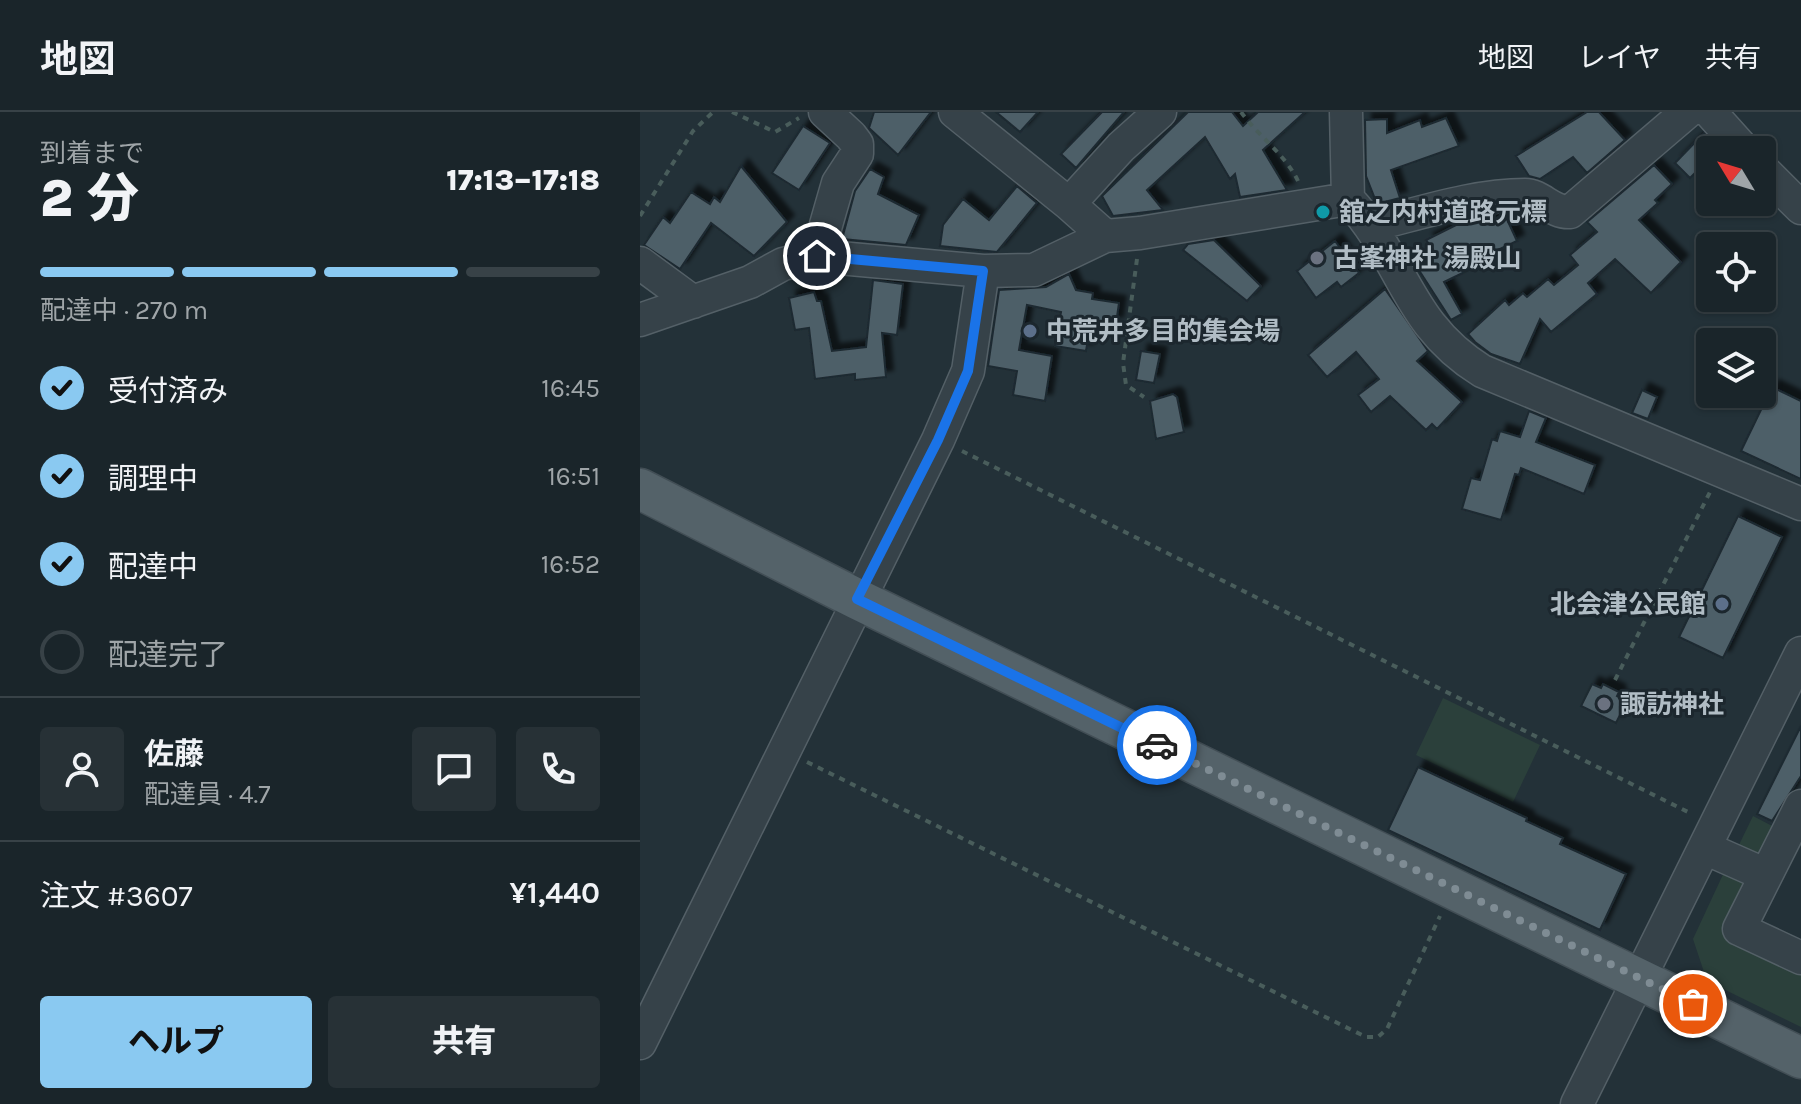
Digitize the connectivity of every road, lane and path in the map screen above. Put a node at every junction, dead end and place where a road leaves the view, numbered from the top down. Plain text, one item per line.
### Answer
1 (713, 112) edge
2 (732, 112) edge
3 (807, 112) edge
4 (825, 112) edge
5 (955, 112) edge
6 (1160, 112) edge
7 (1241, 112) edge
8 (1346, 112) edge
9 (1687, 112) edge
10 (1710, 112) edge
11 (1731, 136) edge
12 (1776, 183) edge
13 (1348, 199) junction
14 (1069, 204) junction
15 (1310, 204) junction
16 (1801, 208) edge
17 (640, 216) edge
18 (1372, 225) junction
19 (1140, 233) junction
20 (1105, 236) junction
21 (817, 256) junction
22 (640, 263) edge
23 (983, 271) junction
24 (693, 302) junction
25 (640, 320) edge
26 (1144, 397) dead end
27 (938, 440) junction
28 (1720, 472) junction
29 (640, 489) edge
30 (1801, 504) edge
31 (857, 599) junction
32 (1801, 653) edge
33 (1615, 680) dead end
34 (783, 751) junction
35 (1801, 806) edge
36 (1710, 837) junction
37 (1766, 875) junction
38 (1453, 888) junction
39 (1801, 958) edge
40 (1639, 977) junction
41 (640, 1043) edge
42 (1801, 1058) edge
43 (1577, 1104) edge

1 - 17 path
2 - 3 path
4 - 21 street
5 - 14 street
6 - 14 street
7 - 15 path
8 - 13 street
9 - 18 street
10 - 11 street
12 - 16 street
13 - 15 street
13 - 18 street
14 - 20 street
15 - 19 street
18 - 28 street
19 - 20 street
19 - 26 path
20 - 23 street
21 - 23 street
21 - 24 street
22 - 24 street
23 - 27 street
24 - 25 street
27 - 31 street
27 - 36 path
28 - 30 street
28 - 33 path
29 - 31 main road
31 - 34 street
31 - 38 main road
32 - 36 street
34 - 38 path
34 - 41 street
35 - 37 street
36 - 37 street
36 - 40 street
37 - 39 street
38 - 40 main road
40 - 42 main road
40 - 43 street

